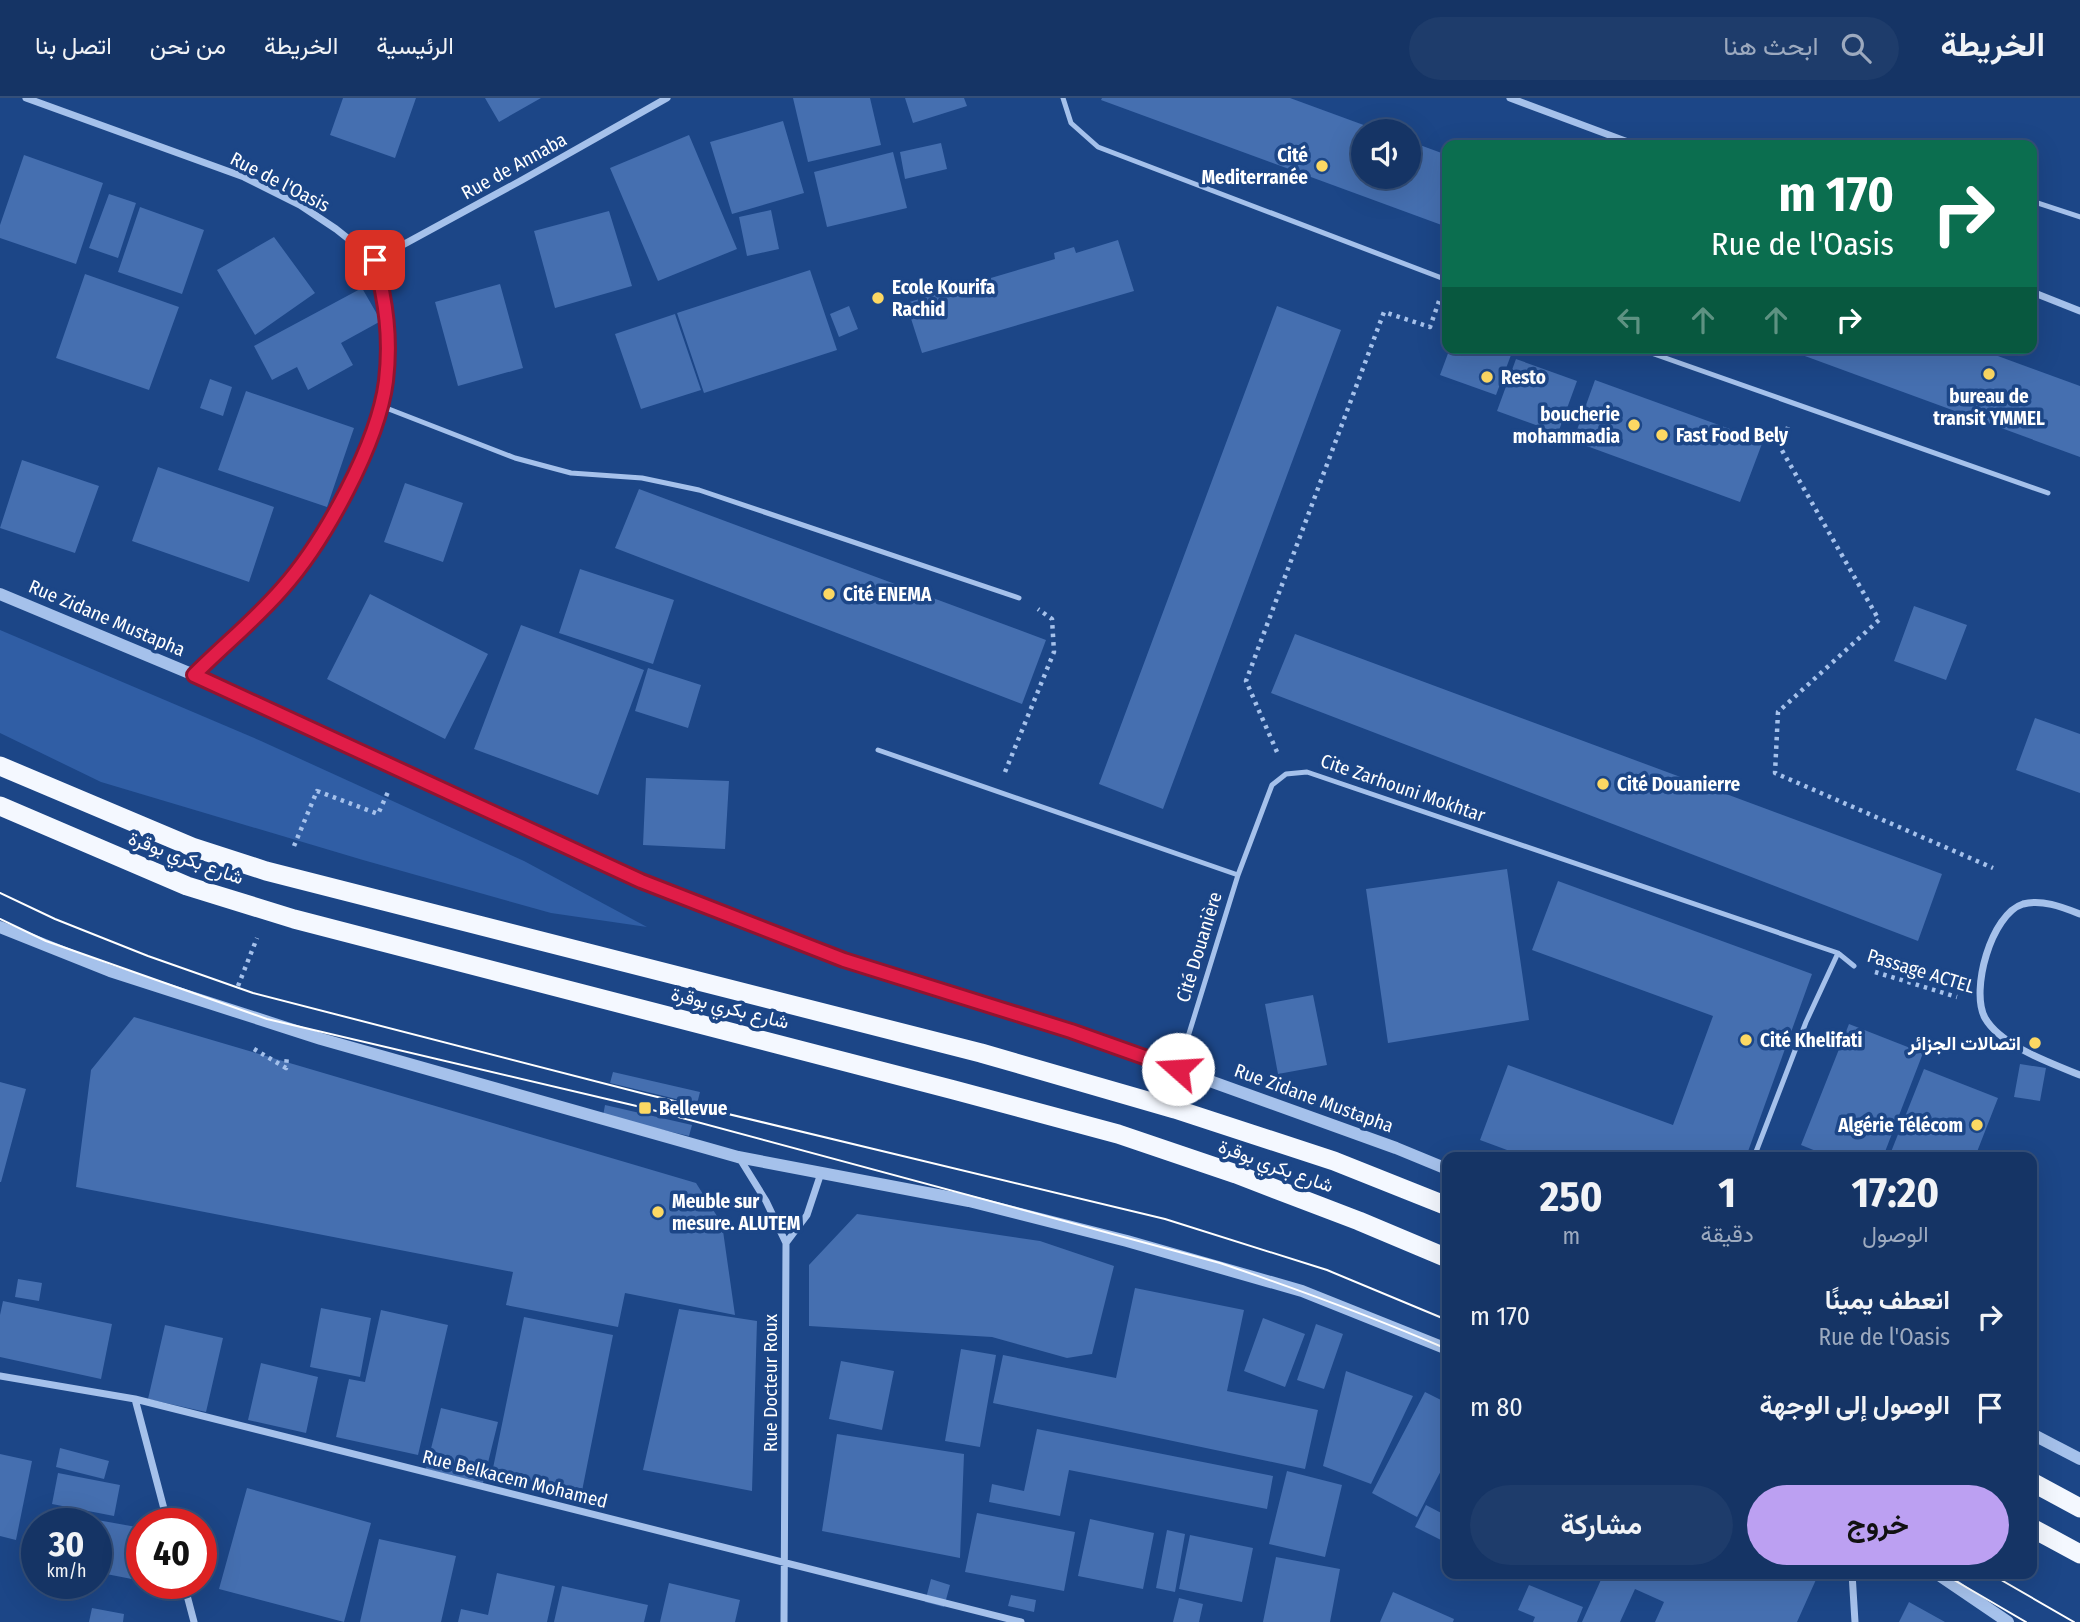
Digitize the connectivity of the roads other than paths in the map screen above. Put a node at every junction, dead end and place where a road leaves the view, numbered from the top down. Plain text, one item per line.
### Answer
1 (26, 98) edge
2 (667, 98) edge
3 (1063, 98) edge
4 (1510, 98) edge
5 (1623, 140) edge
6 (2037, 203) edge
7 (2080, 217) edge
8 (375, 260) junction
9 (1442, 278) edge
10 (2037, 294) edge
11 (2080, 310) edge
12 (1654, 354) edge
13 (381, 406) junction
14 (2048, 493) dead end
15 (0, 594) edge
16 (1019, 598) road end
17 (194, 675) junction
18 (878, 750) dead end
19 (0, 766) edge
20 (0, 806) edge
21 (1238, 875) junction
22 (2080, 914) edge
23 (0, 927) edge
24 (1838, 953) junction
25 (1854, 966) road end
26 (1178, 1069) junction
27 (2080, 1075) edge
28 (1756, 1152) edge
29 (738, 1157) junction
30 (1442, 1167) edge
31 (821, 1173) junction
32 (1442, 1204) edge
33 (786, 1243) junction
34 (1442, 1256) edge
35 (1442, 1347) edge
36 (0, 1376) edge
37 (135, 1399) junction
38 (2037, 1437) edge
39 (2080, 1459) edge
40 (2037, 1485) edge
41 (2080, 1507) edge
42 (164, 1508) edge
43 (2037, 1531) edge
44 (2080, 1554) edge
45 (785, 1562) junction
46 (1852, 1579) edge
47 (1945, 1579) edge
48 (188, 1599) edge
49 (194, 1622) edge
50 (784, 1622) edge
51 (1021, 1622) edge
52 (1855, 1622) edge
53 (2008, 1622) edge

1 - 8 street, Rue de l'Oasis
2 - 8 street, Rue de Annaba
3 - 9 lane
4 - 5 street
6 - 7 lane
8 - 13 street
10 - 11 street
12 - 14 lane
13 - 16 lane
13 - 17 street
15 - 17 street, Rue Zidane Mustapha
17 - 26 street, Rue Zidane Mustapha
18 - 21 lane
19 - 32 highway, شارع بكري بوقرة
20 - 34 highway, شارع بكري بوقرة
21 - 24 lane, Cite Zarhouni Mokhtar
21 - 26 lane, Cité Douanière
22 - 27 street
23 - 29 street
24 - 25 lane, Cite Zarhouni Mokhtar
24 - 28 lane
26 - 30 street, Rue Zidane Mustapha
29 - 31 street
29 - 33 street, Rue Docteur Roux
31 - 33 street
31 - 35 street
33 - 45 street, Rue Docteur Roux
36 - 37 street, Rue Belkacem Mohamed
37 - 42 street
37 - 45 street, Rue Belkacem Mohamed
38 - 39 street
40 - 41 highway
43 - 44 highway
45 - 50 street, Rue Docteur Roux
45 - 51 street, Rue Belkacem Mohamed
46 - 52 street
47 - 53 street
48 - 49 street

